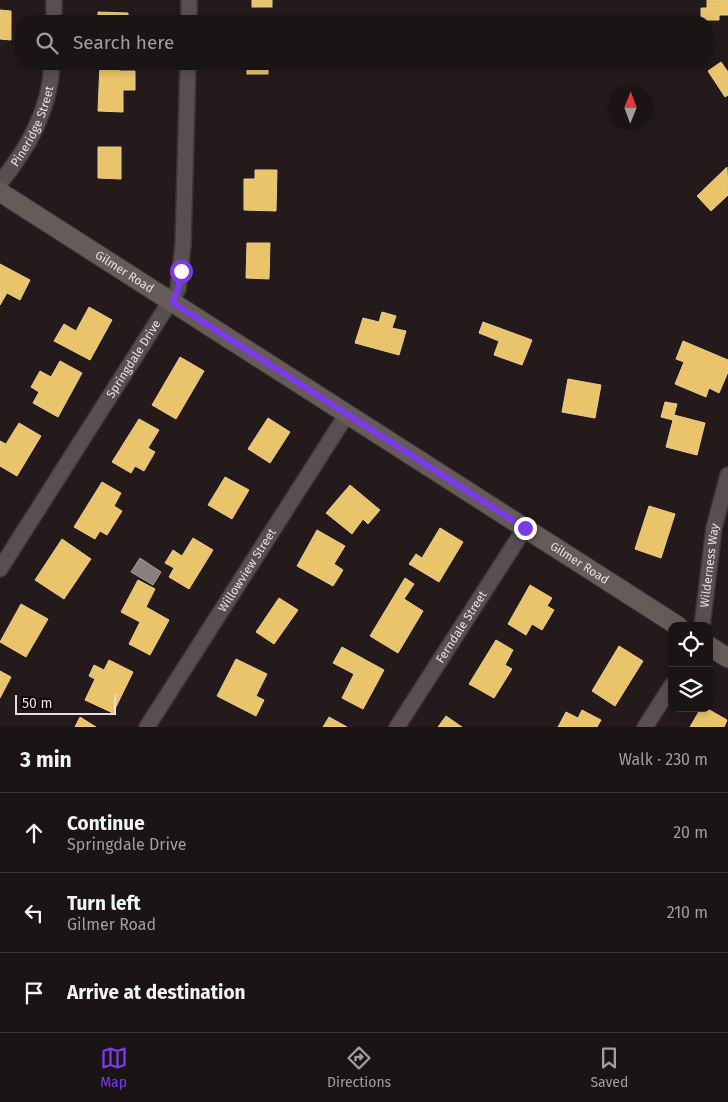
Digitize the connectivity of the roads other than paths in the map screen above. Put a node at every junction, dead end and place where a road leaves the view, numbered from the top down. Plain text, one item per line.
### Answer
1 (54, 0) edge
2 (189, 0) edge
3 (54, 15) edge
4 (189, 15) edge
5 (52, 70) edge
6 (188, 70) edge
7 (0, 183) edge
8 (0, 192) edge
9 (172, 302) junction
10 (347, 414) junction
11 (728, 475) edge
12 (525, 528) junction
13 (721, 530) edge
14 (0, 569) edge
15 (672, 622) edge
16 (703, 622) edge
17 (713, 649) edge
18 (728, 658) edge
19 (668, 691) edge
20 (147, 727) edge
21 (397, 727) edge
22 (645, 727) edge

1 - 3 street
2 - 4 street
5 - 7 street, Pineridge Street
6 - 9 street, Springdale Drive
8 - 9 main road, Gilmer Road
9 - 10 main road, Gilmer Road
9 - 14 street, Springdale Drive
10 - 12 main road, Gilmer Road
10 - 20 street, Willowview Street
11 - 13 street, Wilderness Way
12 - 15 main road, Gilmer Road
12 - 21 street, Ferndale Street
13 - 16 street, Wilderness Way
17 - 18 main road
19 - 22 street

